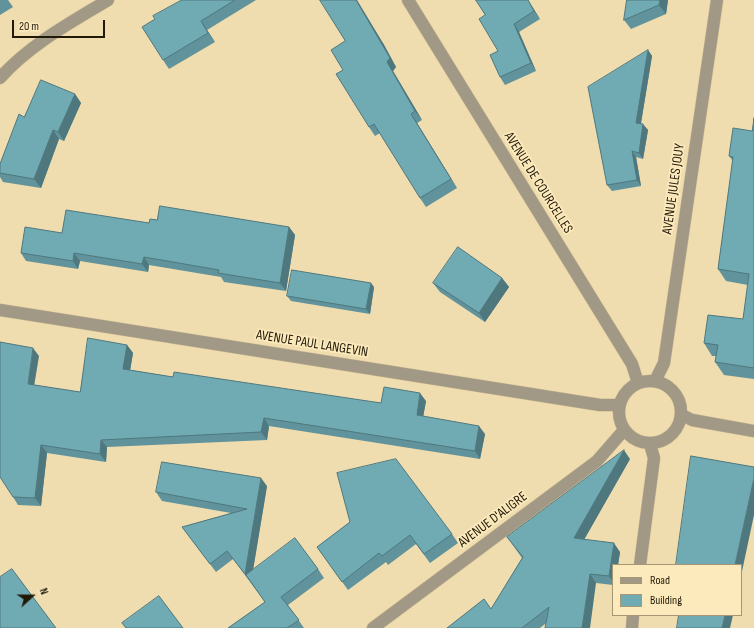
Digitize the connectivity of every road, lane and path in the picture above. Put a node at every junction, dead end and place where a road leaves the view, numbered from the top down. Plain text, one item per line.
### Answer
1 (108, 0) edge
2 (408, 0) edge
3 (717, 0) edge
4 (0, 78) edge
5 (0, 310) edge
6 (655, 381) junction
7 (638, 383) junction
8 (620, 405) junction
9 (682, 415) junction
10 (624, 430) junction
11 (754, 431) edge
12 (650, 444) junction
13 (640, 564) edge
14 (633, 616) edge
15 (373, 628) edge
16 (632, 628) edge

1 - 4 street
2 - 7 street, AVENUE DE COURCELLES
3 - 6 street, AVENUE JULES JOUY
5 - 8 street, AVENUE PAUL LANGEVIN
6 - 7 street
6 - 9 street
7 - 8 street
8 - 10 street
9 - 11 street
9 - 12 street
10 - 12 street
10 - 15 street, AVENUE D'ALIGRE
12 - 13 street
14 - 16 street

